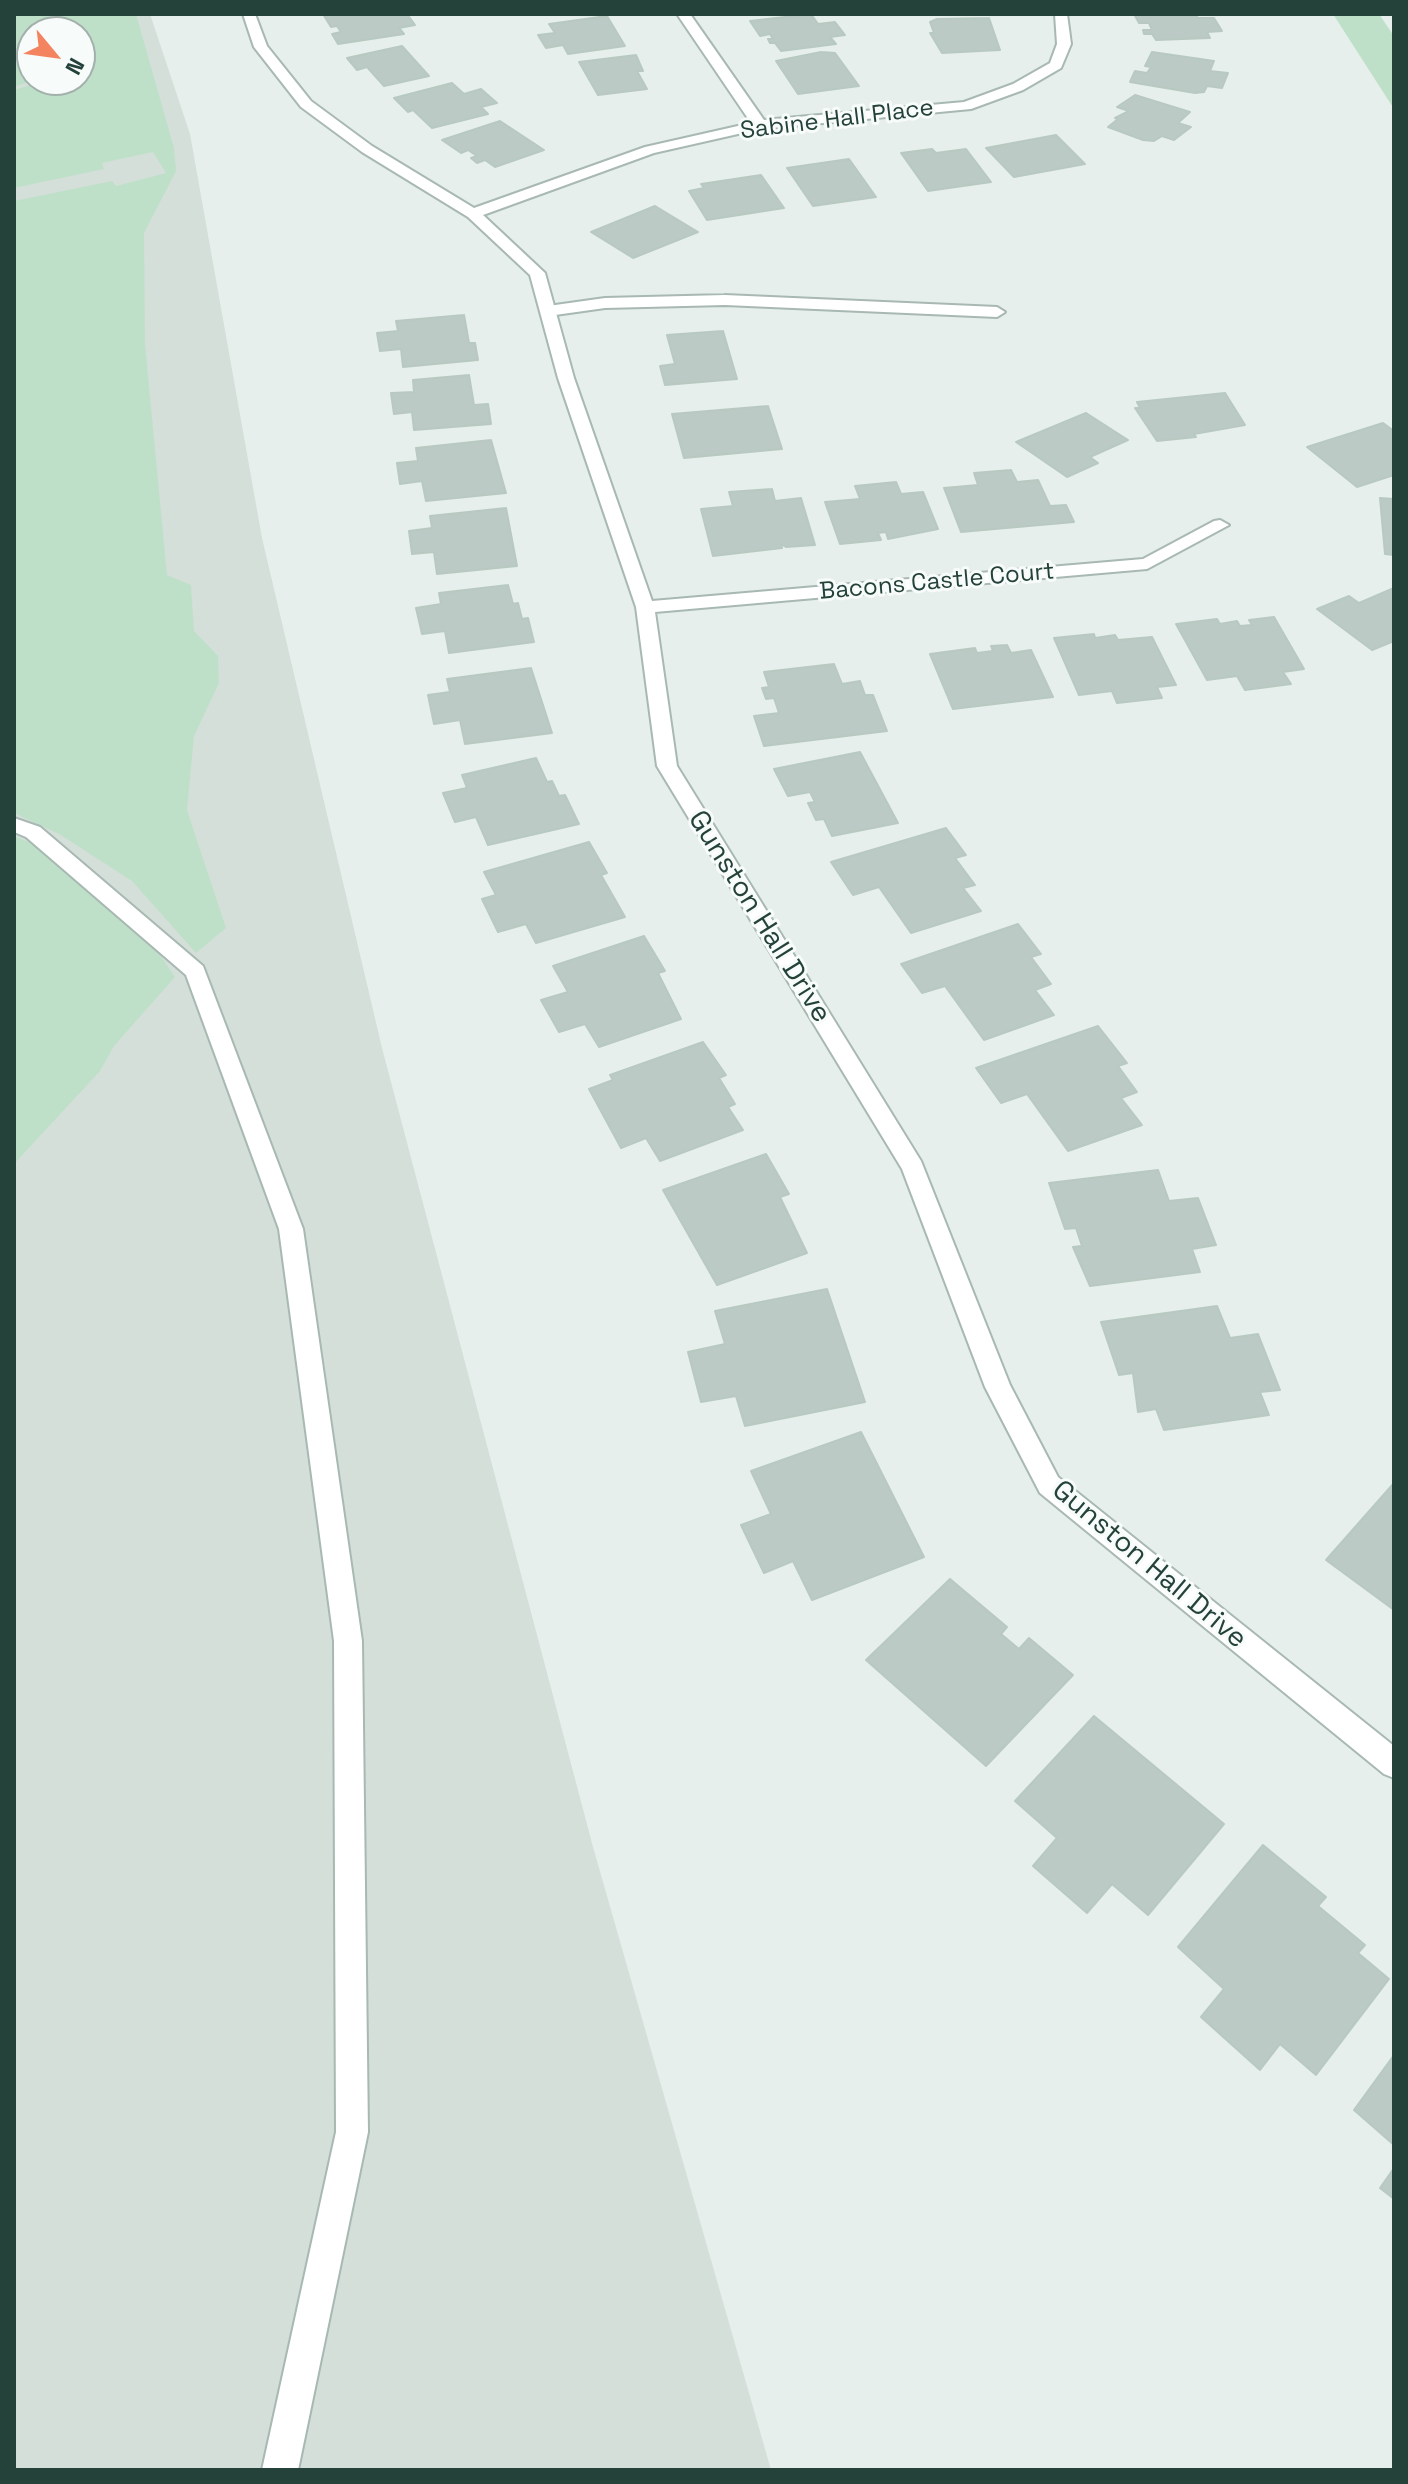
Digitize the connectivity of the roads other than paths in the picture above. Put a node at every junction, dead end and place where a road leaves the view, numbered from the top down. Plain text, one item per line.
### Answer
1 (249, 14) edge
2 (683, 14) edge
3 (1061, 14) edge
4 (760, 125) junction
5 (473, 214) junction
6 (548, 311) junction
7 (997, 312) dead end
8 (1220, 525) dead end
9 (645, 607) junction
10 (14, 825) edge
11 (1394, 1764) edge
12 (280, 2470) edge

1 - 5 street, Gunston Hall Drive
2 - 4 street
3 - 4 street, Sabine Hall Place
4 - 5 street, Sabine Hall Place
5 - 6 street, Gunston Hall Drive
6 - 7 street
6 - 9 street, Gunston Hall Drive
8 - 9 street, Bacons Castle Court
9 - 11 street, Gunston Hall Drive
10 - 12 street

